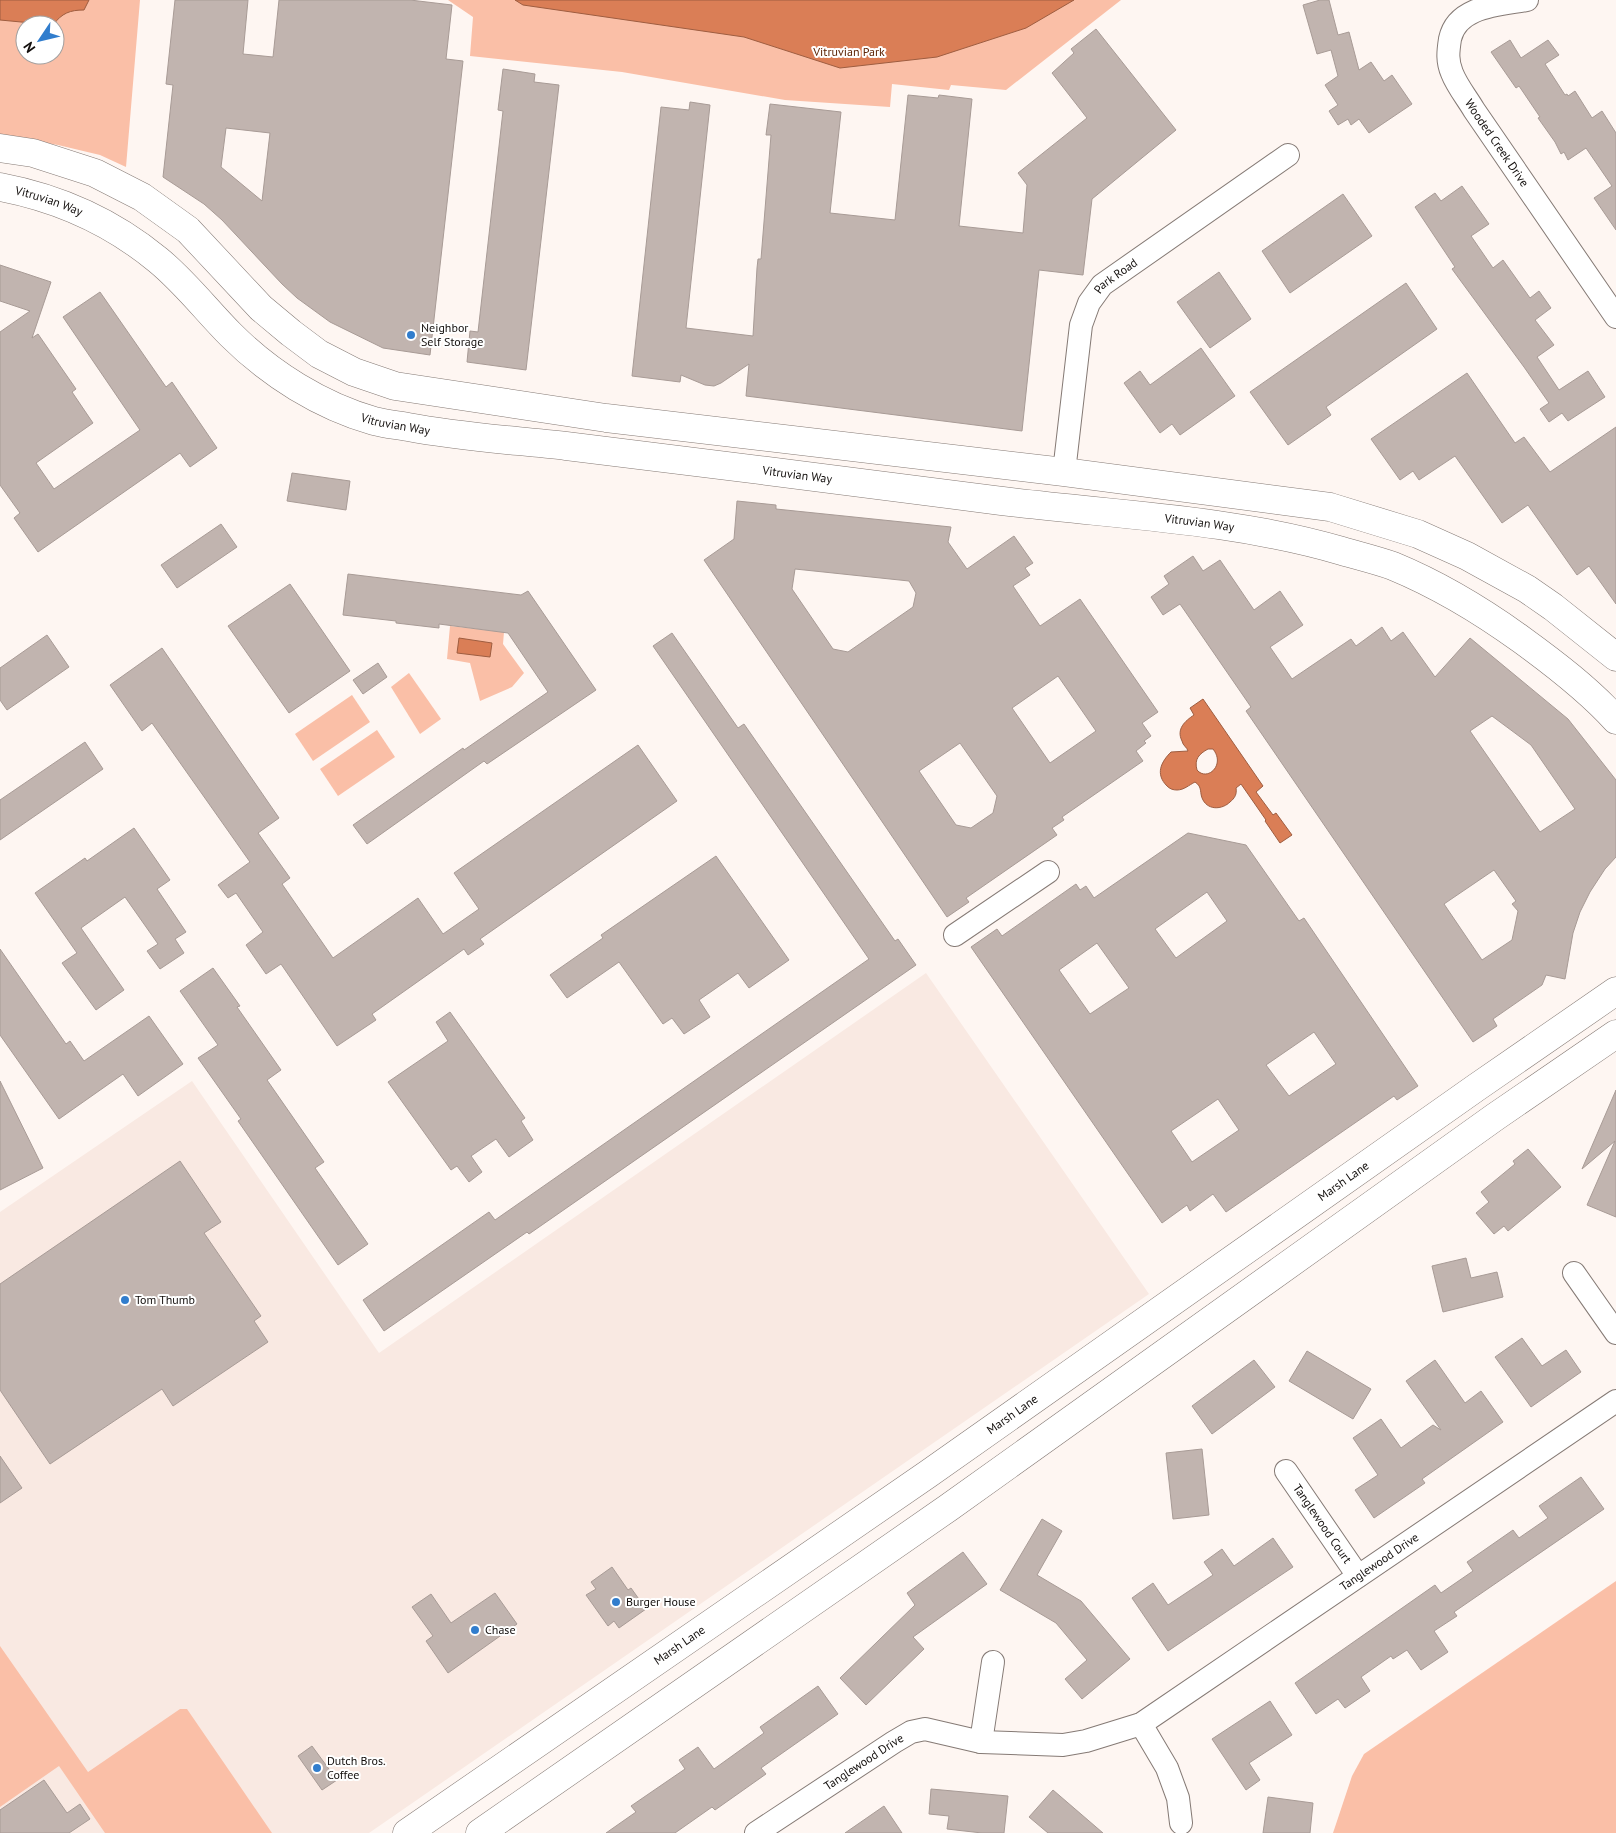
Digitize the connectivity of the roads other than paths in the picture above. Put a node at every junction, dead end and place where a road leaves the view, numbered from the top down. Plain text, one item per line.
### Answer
1 (1527, 0) edge
2 (0, 148) edge
3 (1288, 154) dead end
4 (0, 186) edge
5 (1616, 317) edge
6 (1064, 472) junction
7 (1059, 508) junction
8 (1406, 530) junction
9 (1388, 564) junction
10 (1616, 657) edge
11 (1616, 720) edge
12 (1048, 872) dead end
13 (955, 934) dead end
14 (1616, 991) edge
15 (1616, 1034) edge
16 (1477, 1087) junction
17 (1495, 1117) junction
18 (1574, 1273) dead end
19 (1171, 1303) junction
20 (1192, 1333) junction
21 (1616, 1333) edge
22 (1616, 1401) edge
23 (1286, 1471) dead end
24 (928, 1474) junction
25 (948, 1508) junction
26 (1358, 1576) junction
27 (993, 1662) dead end
28 (1141, 1724) junction
29 (981, 1742) junction
30 (464, 1794) junction
31 (1181, 1823) dead end
32 (484, 1830) edge
33 (408, 1833) edge
34 (756, 1833) edge

1 - 5 street, Wooded Creek Drive
2 - 6 main road
3 - 6 street, Park Road
4 - 7 main road, Vitruvian Way
6 - 7 main road
6 - 8 main road
7 - 9 main road, Vitruvian Way
8 - 9 main road
8 - 10 main road
9 - 11 main road, Vitruvian Way
12 - 13 street
14 - 16 main road, Marsh Lane
15 - 17 main road
16 - 17 main road
16 - 19 main road, Marsh Lane
17 - 20 main road
18 - 21 street
19 - 20 main road
19 - 24 main road, Marsh Lane
20 - 25 main road
22 - 26 street, Tanglewood Drive
23 - 26 street, Tanglewood Court
24 - 25 main road
24 - 30 main road, Marsh Lane
25 - 32 main road
26 - 28 street, Tanglewood Drive
27 - 29 street
28 - 29 street, Tanglewood Drive
28 - 31 street
29 - 34 street, Tanglewood Drive
30 - 32 main road
30 - 33 main road, Marsh Lane

